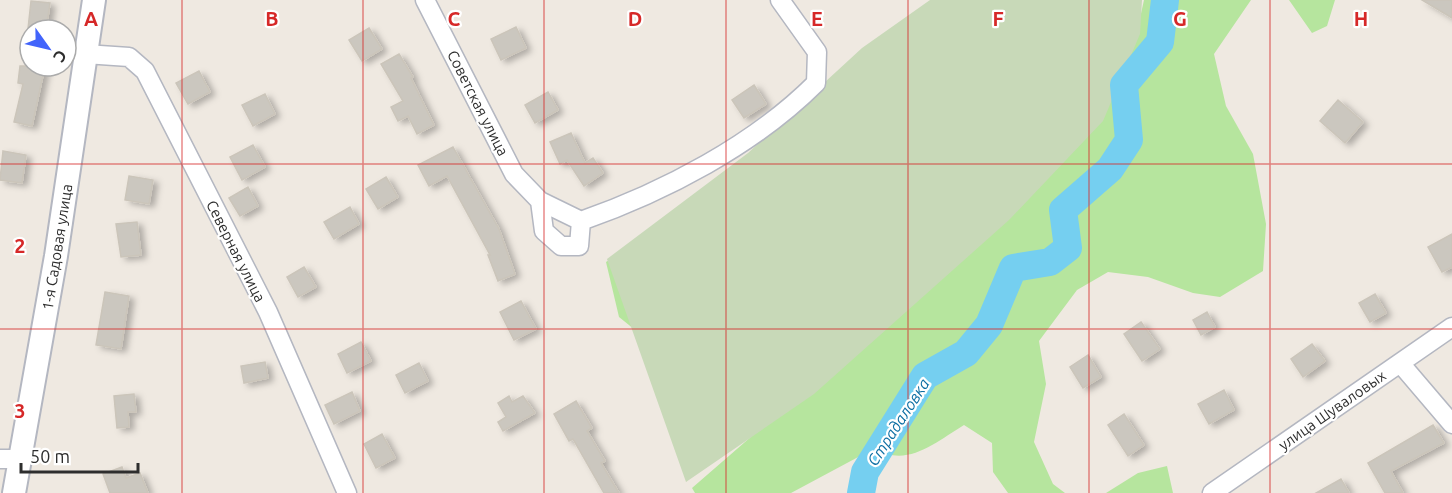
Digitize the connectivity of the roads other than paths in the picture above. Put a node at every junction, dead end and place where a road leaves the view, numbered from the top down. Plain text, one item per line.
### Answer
1 (94, 0) edge
2 (425, 0) edge
3 (780, 0) edge
4 (85, 54) junction
5 (540, 201) junction
6 (581, 221) junction
7 (1452, 327) edge
8 (1400, 363) junction
9 (1452, 424) edge
10 (10, 459) edge
11 (14, 493) edge
12 (348, 493) edge
13 (1212, 493) edge

1 - 4 street, 1-я Садовая улица
2 - 5 street, Советская улица
3 - 6 street
4 - 10 street, 1-я Садовая улица
4 - 12 street, Северная улица
5 - 6 street, Советская улица
5 - 6 street
7 - 8 street, улица Шуваловых
8 - 9 street
8 - 13 street, улица Шуваловых
10 - 11 street, 1-я Садовая улица

